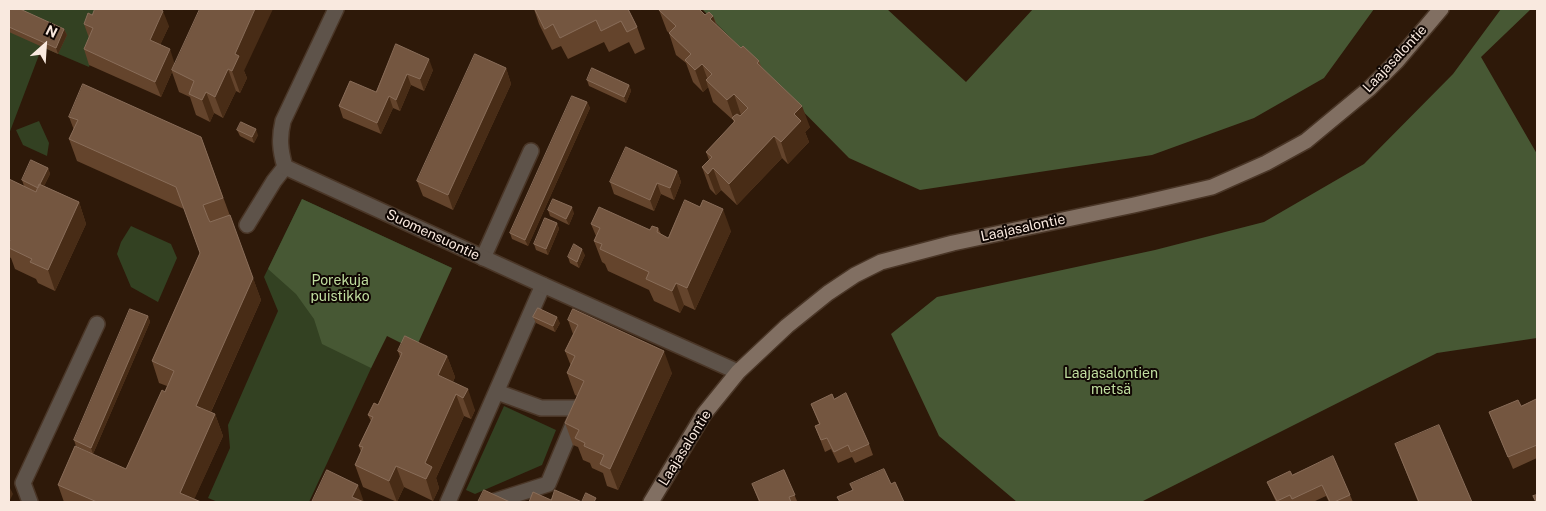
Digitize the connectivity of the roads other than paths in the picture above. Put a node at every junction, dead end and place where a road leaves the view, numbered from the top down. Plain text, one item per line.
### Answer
1 (336, 9) edge
2 (1439, 10) edge
3 (531, 151) dead end
4 (285, 167) junction
5 (247, 226) dead end
6 (483, 258) junction
7 (543, 285) junction
8 (97, 324) dead end
9 (738, 372) junction
10 (497, 392) junction
11 (30, 502) edge
12 (448, 502) edge
13 (492, 502) edge
14 (651, 502) edge

1 - 4 street
2 - 9 main road, Laajasalontie
3 - 6 street
4 - 5 street
4 - 6 street, Suomensuontie
6 - 7 street, Suomensuontie
7 - 9 street, Suomensuontie
7 - 10 street
8 - 11 street
9 - 14 main road, Laajasalontie
10 - 12 street
10 - 13 street

